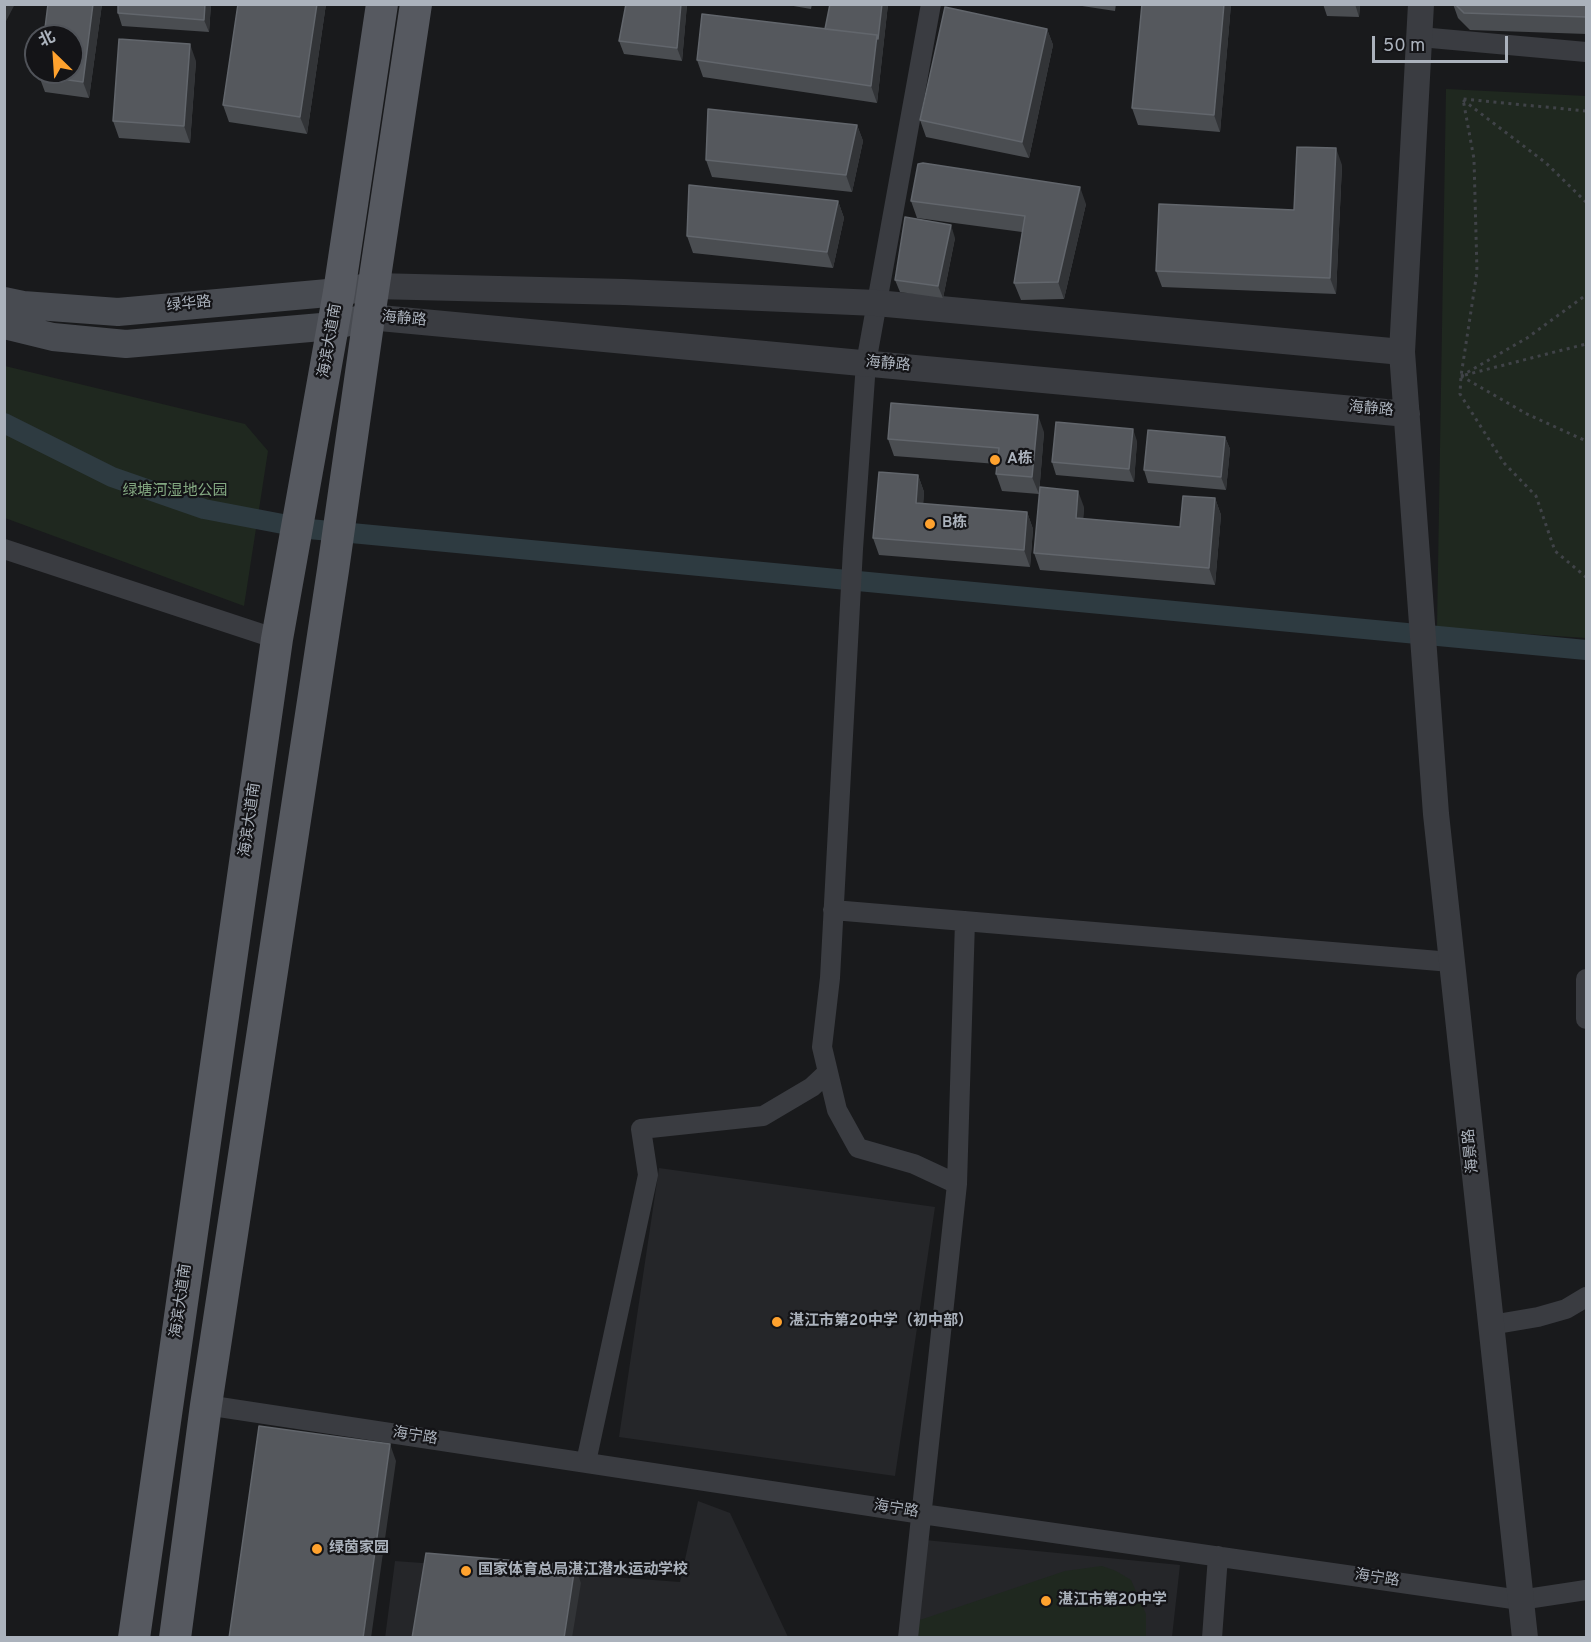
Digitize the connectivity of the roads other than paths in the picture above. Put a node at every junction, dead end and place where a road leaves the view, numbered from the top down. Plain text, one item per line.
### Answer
1 (382, 4) edge
2 (416, 4) edge
3 (930, 4) edge
4 (1421, 4) edge
5 (1419, 37) junction
6 (1587, 52) edge
7 (374, 286) junction
8 (339, 292) junction
9 (4, 301) edge
10 (876, 303) junction
11 (369, 317) junction
12 (4, 325) edge
13 (333, 326) junction
14 (1402, 352) junction
15 (866, 363) junction
16 (1407, 414) junction
17 (4, 549) edge
18 (278, 639) junction
19 (833, 910) junction
20 (965, 921) junction
21 (1451, 962) junction
22 (1587, 979) edge
23 (1587, 1019) edge
24 (828, 1072) junction
25 (957, 1184) junction
26 (1587, 1297) edge
27 (1491, 1325) junction
28 (206, 1405) junction
29 (586, 1462) junction
30 (922, 1514) junction
31 (1217, 1556) junction
32 (1587, 1590) edge
33 (1520, 1600) junction
34 (134, 1638) edge
35 (175, 1638) edge
36 (909, 1638) edge
37 (1212, 1638) edge
38 (1525, 1638) edge

1 - 8 main road, 海滨大道南
2 - 7 main road
3 - 10 street
4 - 5 street, 海景路
5 - 6 street
5 - 14 street, 海景路
7 - 8 main road, 绿华路
7 - 10 street, 海静路
7 - 11 main road
8 - 9 main road, 绿华路
8 - 13 main road, 海滨大道南
10 - 14 street, 海静路
10 - 15 street
11 - 13 main road
11 - 15 street, 海静路
11 - 28 main road
12 - 13 main road
13 - 18 main road, 海滨大道南
14 - 16 street, 海景路
15 - 16 street, 海静路
15 - 19 street
16 - 21 street, 海景路
17 - 18 street
18 - 34 main road, 海滨大道南
19 - 20 street
19 - 24 street
20 - 21 street
20 - 25 street
21 - 27 street, 海景路
22 - 23 street
24 - 25 street
24 - 29 street
25 - 30 street
26 - 27 street
27 - 33 street, 海景路
28 - 29 street, 海宁路
28 - 35 main road
29 - 30 street, 海宁路
30 - 31 street, 海宁路
30 - 36 street
31 - 33 street, 海宁路
31 - 37 street
32 - 33 street, 海宁路
33 - 38 street, 海景路

